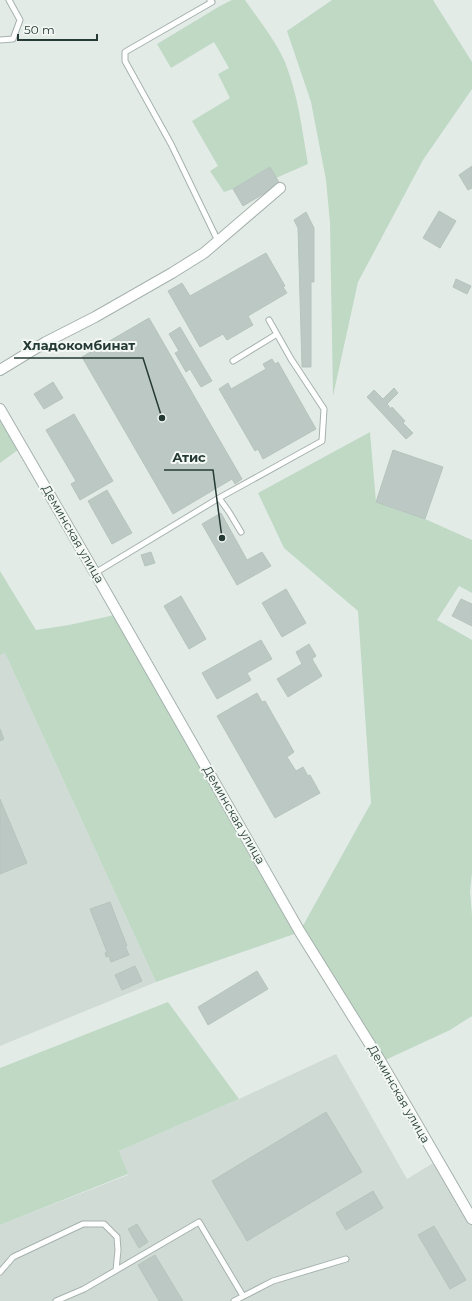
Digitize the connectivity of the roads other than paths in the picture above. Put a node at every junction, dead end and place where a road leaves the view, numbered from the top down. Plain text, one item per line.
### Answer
1 (9, 0) edge
2 (210, 0) edge
3 (0, 40) edge
4 (280, 188) dead end
5 (218, 241) junction
6 (269, 320) dead end
7 (277, 334) junction
8 (233, 361) dead end
9 (0, 370) edge
10 (0, 409) edge
11 (219, 498) junction
12 (241, 532) dead end
13 (95, 573) junction
14 (472, 1219) edge
15 (346, 1259) dead end
16 (116, 1270) junction
17 (0, 1272) edge
18 (243, 1296) junction
19 (56, 1301) edge
20 (234, 1301) edge

1 - 3 lane
2 - 5 lane
4 - 5 street
5 - 9 street
6 - 7 lane
7 - 8 lane
7 - 11 lane
10 - 13 street, Деминская улица
11 - 12 lane
11 - 13 lane
13 - 14 street, Деминская улица
15 - 18 lane
16 - 17 lane
16 - 18 lane
16 - 19 lane
18 - 20 lane

